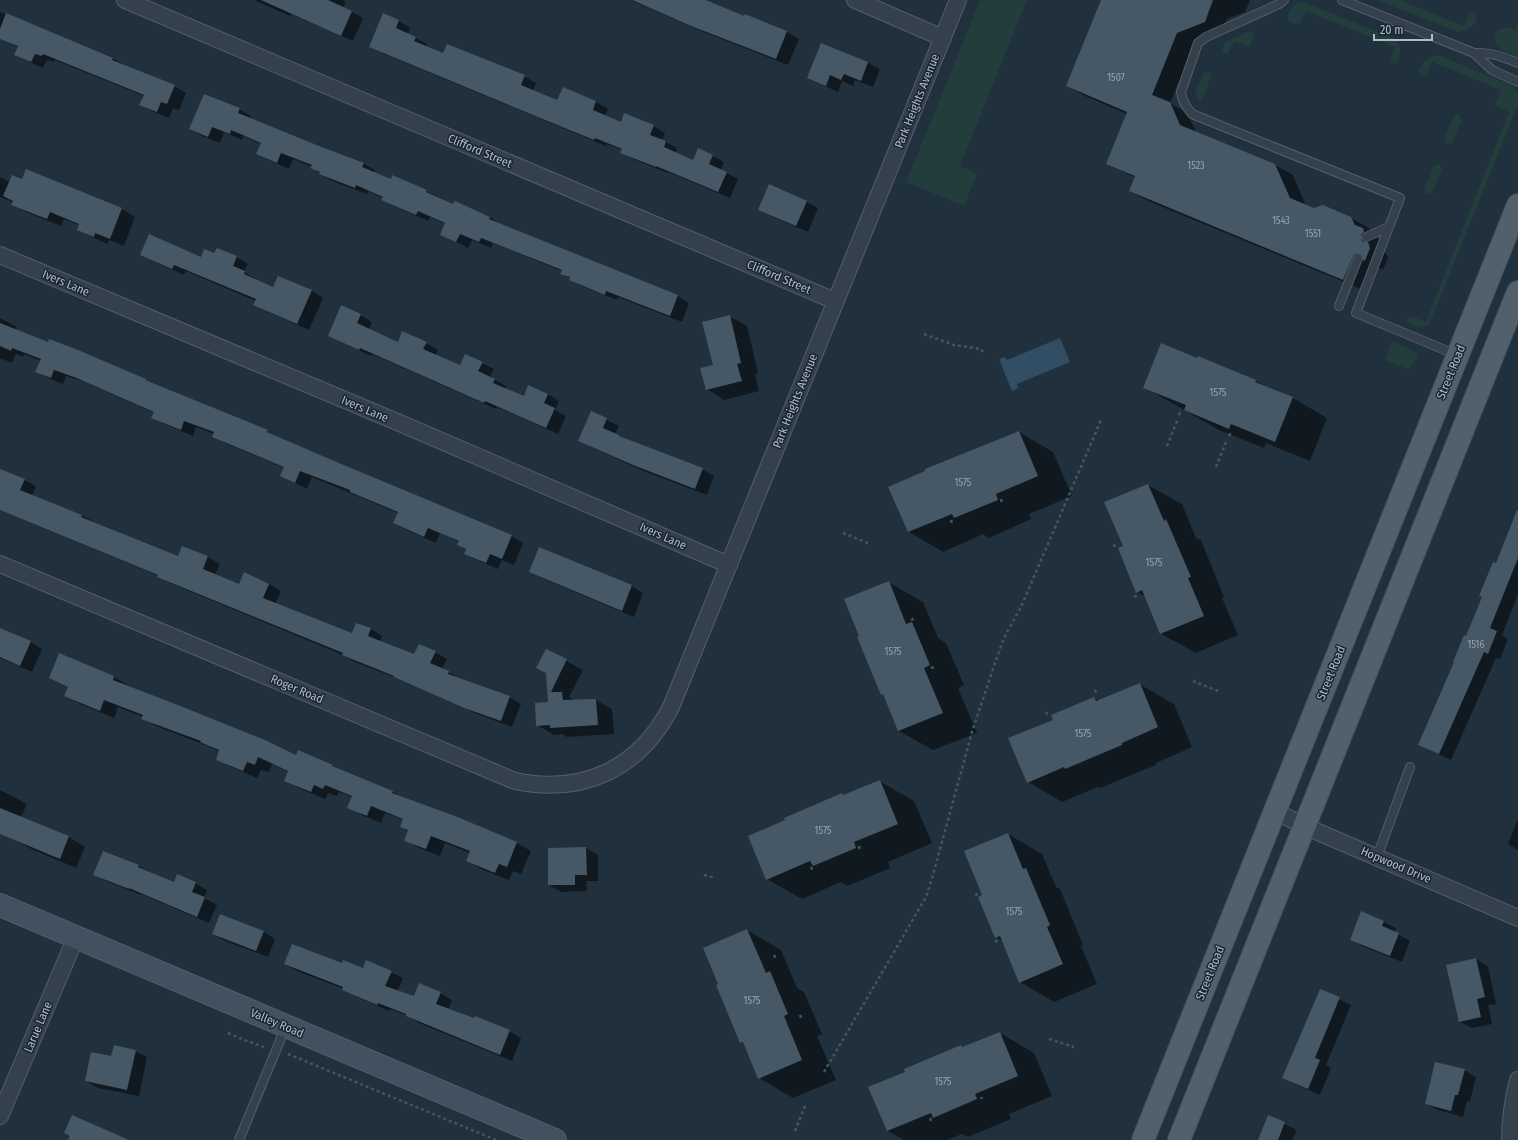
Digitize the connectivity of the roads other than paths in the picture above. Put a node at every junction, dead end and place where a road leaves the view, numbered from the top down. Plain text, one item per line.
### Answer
1 (125, 0) edge
2 (855, 0) edge
3 (958, 0) edge
4 (1284, 0) edge
5 (1342, 0) edge
6 (943, 38) junction
7 (1474, 54) junction
8 (1518, 63) edge
9 (1518, 82) edge
10 (1518, 205) edge
11 (1389, 227) junction
12 (1366, 237) dead end
13 (0, 255) edge
14 (1358, 258) dead end
15 (1518, 292) edge
16 (836, 301) junction
17 (1339, 306) dead end
18 (1458, 355) junction
19 (0, 564) edge
20 (729, 565) junction
21 (1410, 767) dead end
22 (599, 776) joint
23 (1275, 811) junction
24 (1304, 826) junction
25 (1376, 857) junction
26 (0, 905) edge
27 (1518, 918) edge
28 (76, 937) junction
29 (286, 1026) junction
30 (1518, 1080) edge
31 (0, 1116) edge
32 (238, 1140) edge
33 (555, 1140) edge
34 (1143, 1140) edge
35 (1179, 1140) edge
36 (1510, 1140) edge

1 - 16 street, Clifford Street
2 - 6 street
3 - 6 street, Park Heights Avenue
4 - 11 lane
5 - 7 lane
6 - 16 street, Park Heights Avenue
7 - 8 lane
7 - 9 lane
10 - 18 main road, Street Road
11 - 12 lane
11 - 18 lane
13 - 20 street, Ivers Lane
14 - 17 lane
15 - 24 main road
16 - 20 street, Park Heights Avenue
18 - 23 main road, Street Road
19 - 22 street, Roger Road
20 - 22 street, Park Heights Avenue
21 - 25 lane
23 - 24 street, Hopwood Drive
23 - 34 main road, Street Road
24 - 25 street, Hopwood Drive
24 - 35 main road
25 - 27 street, Hopwood Drive
26 - 28 street, Valley Road
28 - 29 street, Valley Road
28 - 31 street, Larue Lane
29 - 32 lane
29 - 33 street, Valley Road
30 - 36 street

